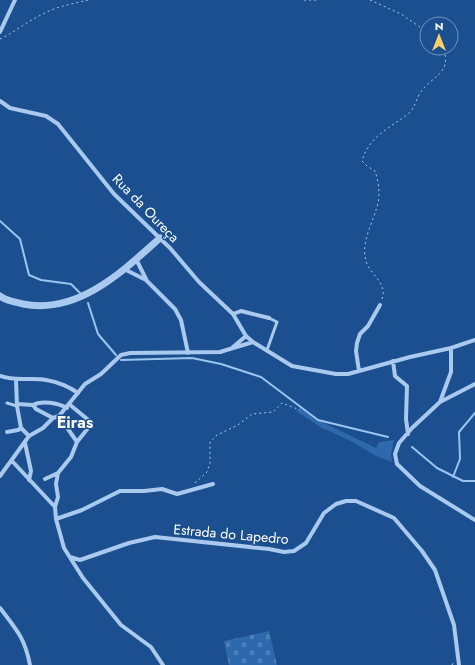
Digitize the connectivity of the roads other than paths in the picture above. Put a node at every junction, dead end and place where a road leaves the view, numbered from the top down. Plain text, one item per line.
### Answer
1 (15, 0) edge
2 (0, 32) edge
3 (0, 101) edge
4 (160, 238) junction
5 (136, 259) junction
6 (123, 269) junction
7 (146, 280) junction
8 (1, 298) edge
9 (380, 305) road end
10 (233, 314) junction
11 (269, 318) joint
12 (246, 336) junction
13 (475, 340) edge
14 (253, 342) junction
15 (233, 347) junction
16 (451, 348) junction
17 (267, 350) junction
18 (188, 353) junction
19 (393, 361) junction
20 (359, 371) junction
21 (0, 376) edge
22 (16, 380) junction
23 (475, 384) edge
24 (78, 393) junction
25 (440, 402) junction
26 (7, 403) dead end
27 (33, 405) junction
28 (17, 406) junction
29 (68, 406) junction
30 (59, 416) junction
31 (54, 418) junction
32 (21, 428) junction
33 (7, 432) dead end
34 (408, 434) junction
35 (29, 436) junction
36 (77, 442) junction
37 (25, 443) junction
38 (12, 461) junction
39 (58, 473) junction
40 (0, 476) edge
41 (45, 479) dead end
42 (29, 480) junction
43 (213, 484) dead end
44 (55, 507) junction
45 (56, 519) junction
46 (475, 520) edge
47 (70, 557) junction
48 (0, 608) edge
49 (30, 665) edge
50 (163, 665) edge
51 (459, 665) edge

1 - 2 street
3 - 4 street, Rua da Oureça
4 - 5 street
4 - 10 street, Rua da Oureça
5 - 6 street
5 - 7 street
6 - 7 street
6 - 8 street
7 - 18 street
9 - 20 street
10 - 11 street
10 - 12 street, Rua da Oureça
11 - 17 lane
12 - 14 street, Rua da Oureça
12 - 15 street
13 - 16 street, Rua da Oureça
14 - 15 street
14 - 17 street, Rua da Oureça
15 - 18 street
16 - 19 street, Rua da Oureça
16 - 25 street
17 - 20 street, Rua da Oureça
18 - 24 street
19 - 20 street, Rua da Oureça
19 - 34 street
21 - 22 street
22 - 24 street
22 - 28 street
23 - 25 street
24 - 29 street
25 - 34 street
26 - 28 lane
27 - 28 street
27 - 29 street
27 - 31 street
28 - 32 street
29 - 30 street
29 - 36 street
30 - 31 street
30 - 36 street
31 - 35 street
32 - 33 street
32 - 35 street
34 - 46 street
35 - 37 street
36 - 39 street
37 - 38 street
37 - 42 street
38 - 40 street
38 - 42 street
39 - 41 street
39 - 44 street
42 - 44 street
43 - 45 street
44 - 45 street
45 - 47 street
47 - 50 street
47 - 51 street, Estrada do Lapedro
48 - 49 street

